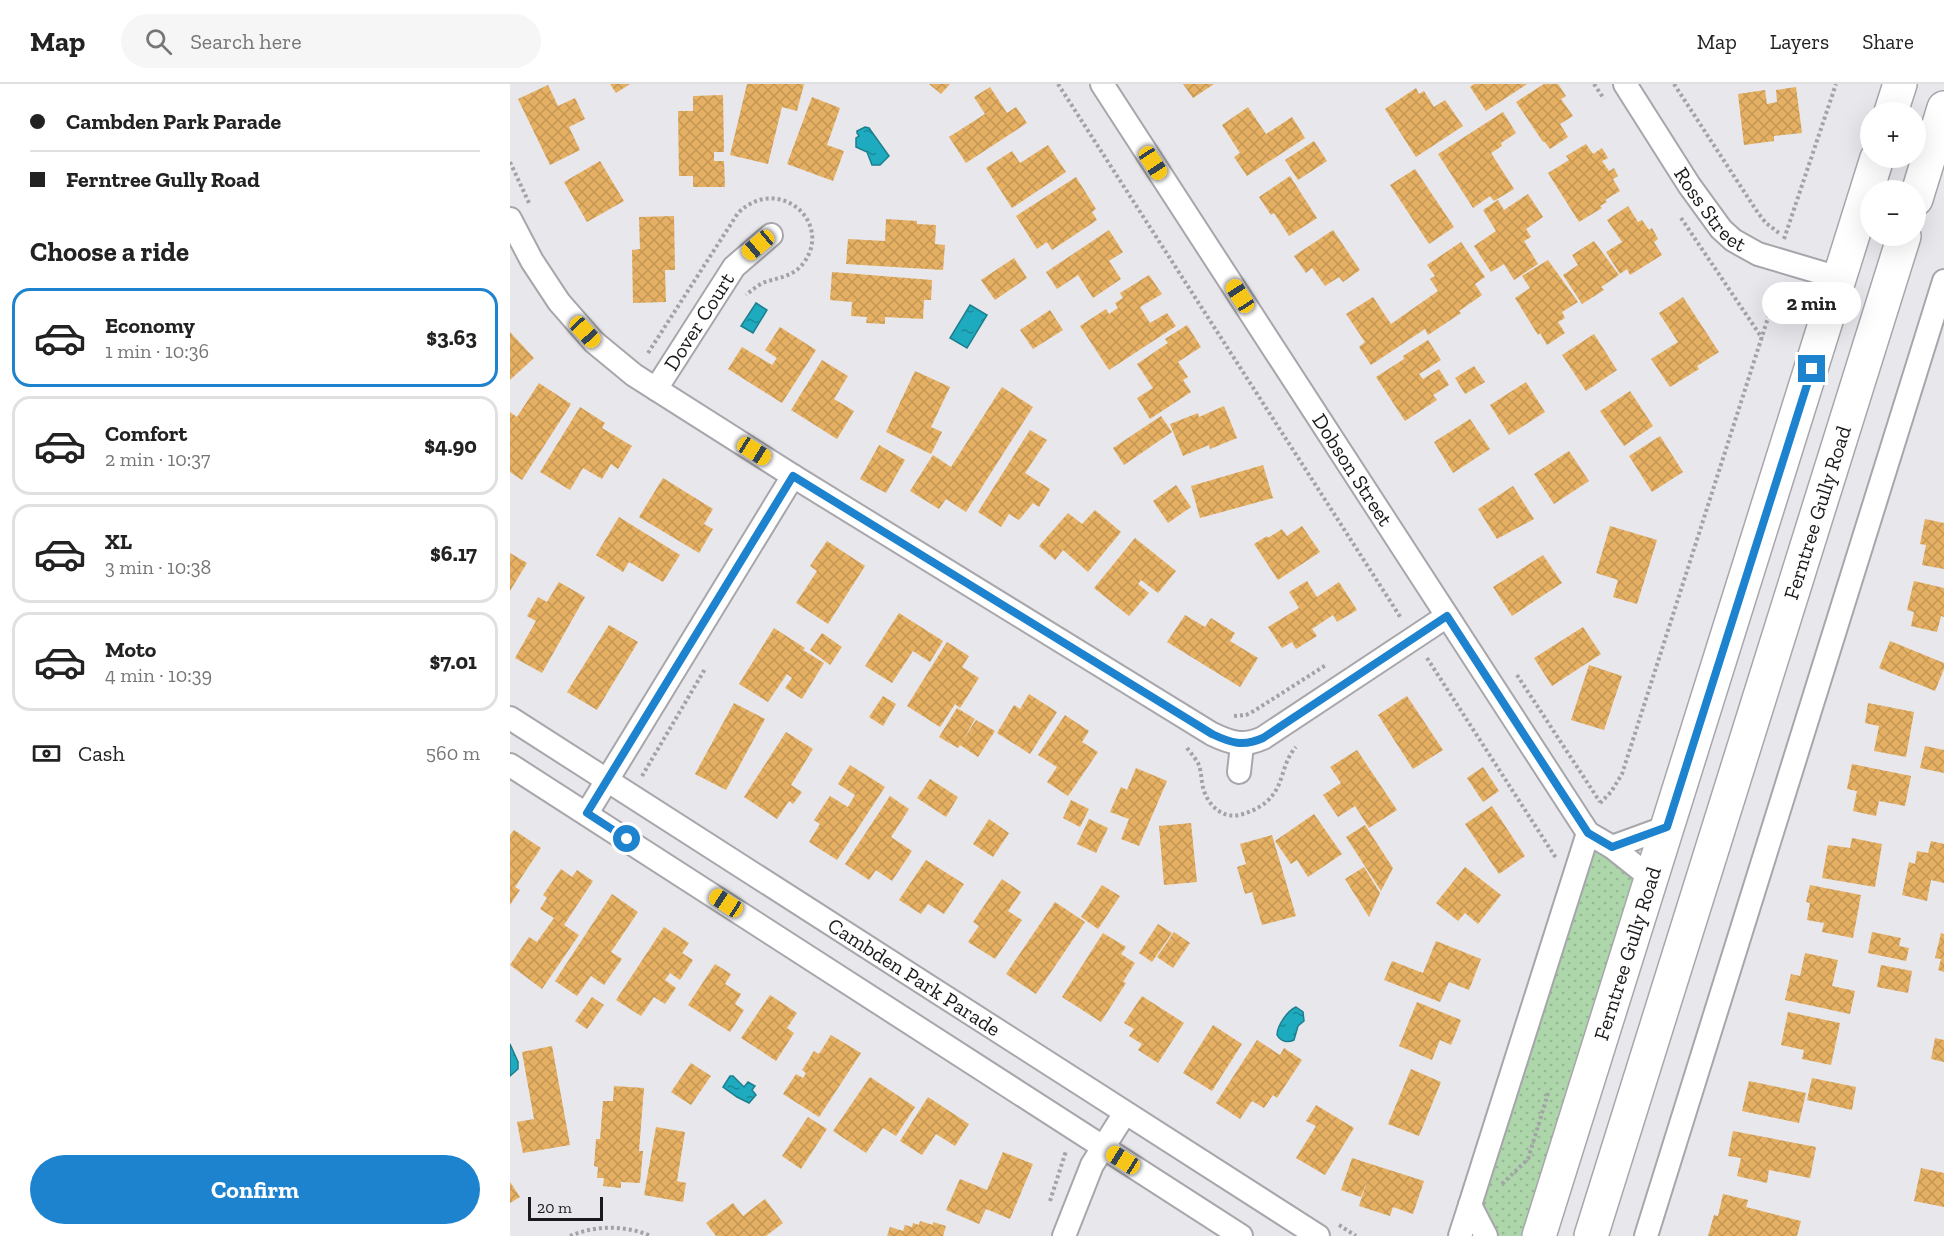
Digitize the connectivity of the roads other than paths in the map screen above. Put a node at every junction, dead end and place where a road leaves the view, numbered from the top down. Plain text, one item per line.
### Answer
1 (1102, 84) edge
2 (1625, 84) edge
3 (1900, 84) edge
4 (1894, 102) edge
5 (1944, 108) edge
6 (1874, 168) edge
7 (1922, 180) edge
8 (510, 219) edge
9 (771, 234) dead end
10 (1901, 246) edge
11 (1839, 278) junction
12 (1944, 281) edge
13 (656, 389) junction
14 (793, 476) junction
15 (1447, 616) junction
16 (510, 718) edge
17 (1242, 745) junction
18 (510, 765) edge
19 (1239, 772) dead end
20 (608, 780) junction
21 (587, 813) junction
22 (1667, 827) junction
23 (1588, 833) junction
24 (1612, 847) junction
25 (1651, 878) junction
26 (1125, 1113) junction
27 (1103, 1148) junction
28 (1470, 1205) junction
29 (1064, 1236) edge
30 (1241, 1236) edge
31 (1318, 1236) edge
32 (1460, 1236) edge
33 (1486, 1236) edge
34 (1539, 1236) edge
35 (1591, 1236) edge
36 (1646, 1236) edge

1 - 15 street, Dobson Street
2 - 11 street, Ross Street
3 - 4 main road
5 - 7 main road
6 - 11 main road, Ferntree Gully Road
8 - 13 street
9 - 13 street, Dover Court
10 - 35 main road, Ferntree Gully Road
11 - 22 main road, Ferntree Gully Road
12 - 36 street
13 - 14 street
14 - 17 street
14 - 20 street
15 - 17 street
15 - 23 street, Dobson Street
16 - 20 street, Cambden Park Parade
17 - 19 street
18 - 21 street, Cambden Park Parade
20 - 21 street
20 - 26 street, Cambden Park Parade
21 - 27 street, Cambden Park Parade
22 - 24 street
22 - 25 main road, Ferntree Gully Road
23 - 24 street, Dobson Street
23 - 28 street
24 - 25 street, Dobson Street
25 - 34 main road, Ferntree Gully Road
26 - 27 street
26 - 31 street, Cambden Park Parade
27 - 29 street
27 - 30 street, Cambden Park Parade
28 - 32 street
28 - 33 street

